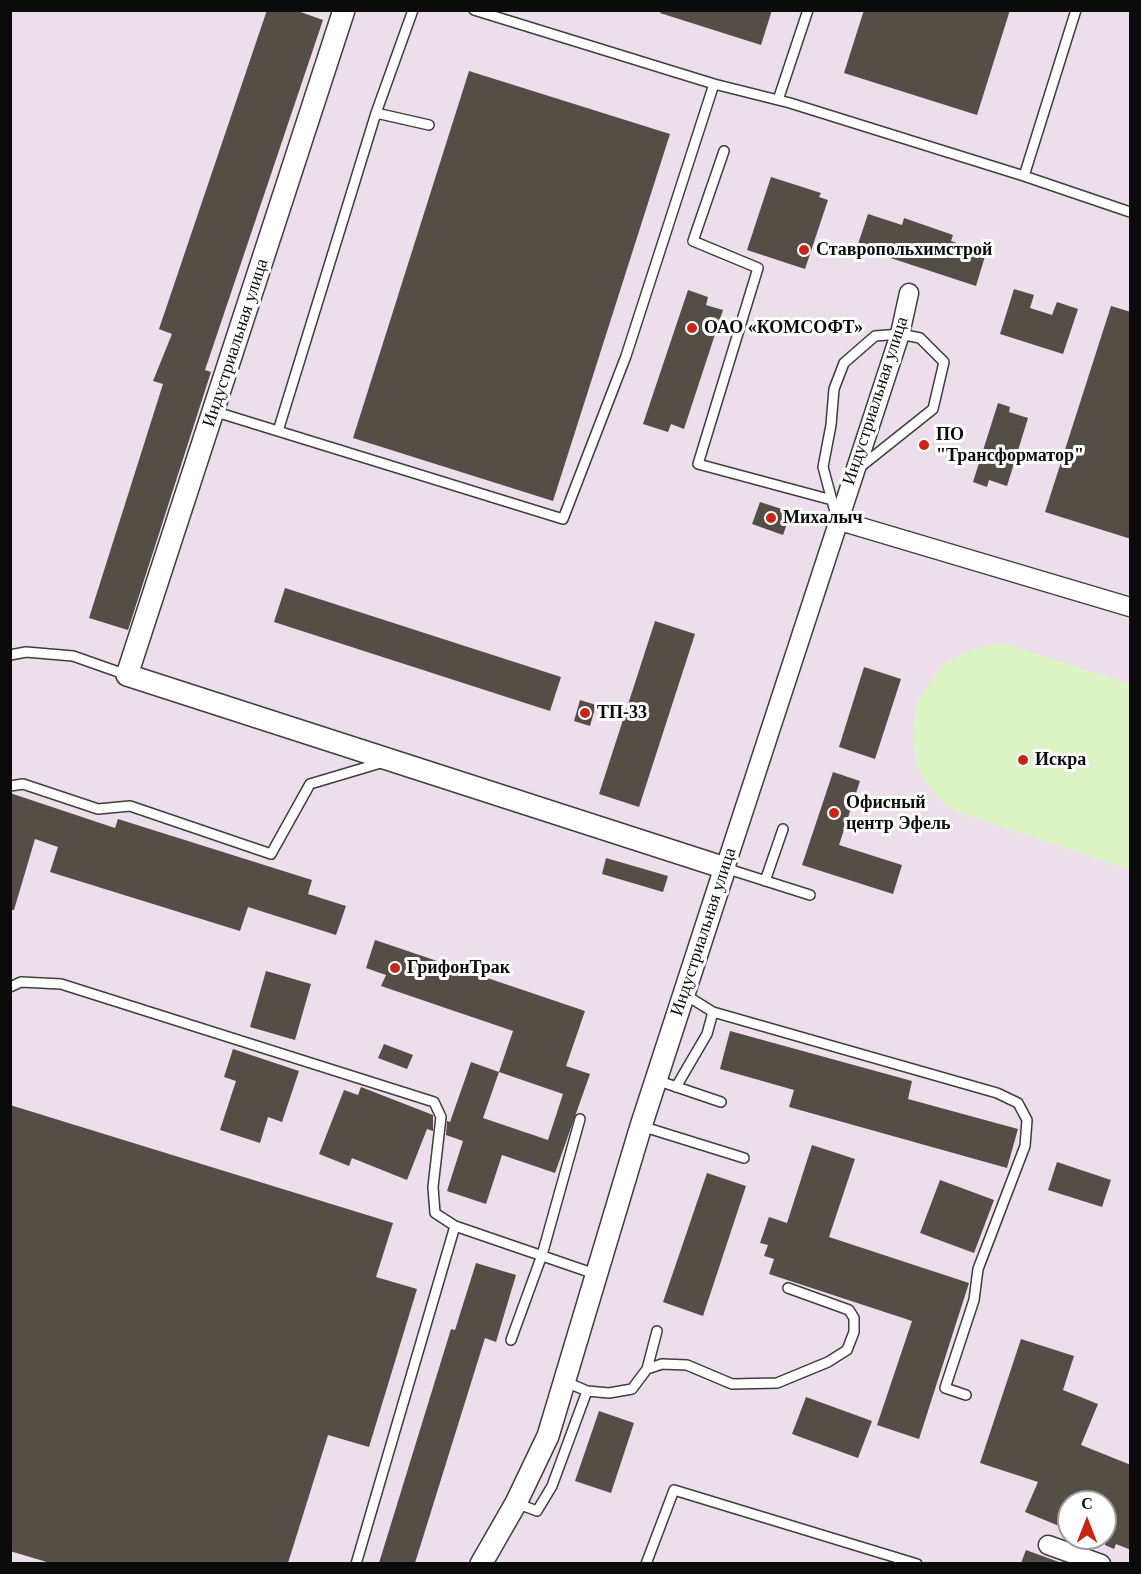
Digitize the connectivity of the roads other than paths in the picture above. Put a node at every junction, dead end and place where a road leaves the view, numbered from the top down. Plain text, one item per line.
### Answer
1 (344, 10) edge
2 (413, 10) edge
3 (474, 10) edge
4 (808, 10) edge
5 (1076, 10) edge
6 (714, 84) junction
7 (778, 100) junction
8 (376, 113) junction
9 (429, 125) dead end
10 (724, 151) dead end
11 (1024, 176) junction
12 (1131, 212) edge
13 (909, 293) dead end
14 (900, 334) junction
15 (213, 411) junction
16 (278, 431) junction
17 (854, 471) junction
18 (832, 500) junction
19 (837, 520) junction
20 (1131, 607) edge
21 (10, 655) edge
22 (127, 675) junction
23 (391, 760) junction
24 (10, 786) edge
25 (783, 829) dead end
26 (725, 868) junction
27 (765, 881) junction
28 (810, 895) dead end
29 (10, 987) edge
30 (684, 994) junction
31 (713, 1012) junction
32 (666, 1084) junction
33 (721, 1102) dead end
34 (580, 1119) dead end
35 (641, 1126) junction
36 (744, 1158) dead end
37 (455, 1226) junction
38 (542, 1255) junction
39 (598, 1275) junction
40 (788, 1288) dead end
41 (657, 1331) dead end
42 (511, 1340) dead end
43 (646, 1369) junction
44 (566, 1382) junction
45 (587, 1391) junction
46 (966, 1395) dead end
47 (516, 1503) junction
48 (1048, 1545) dead end
49 (356, 1563) edge
50 (481, 1563) edge
51 (646, 1563) edge
52 (917, 1563) edge
53 (1101, 1563) edge

1 - 15 street, Индустриальная улица
2 - 8 lane
3 - 6 lane
4 - 7 lane
5 - 11 lane
6 - 7 lane
6 - 16 lane
7 - 11 lane
8 - 9 lane
8 - 16 lane
10 - 18 lane
11 - 12 lane
13 - 14 street, Индустриальная улица
14 - 17 street, Индустриальная улица
14 - 17 lane
14 - 18 lane
15 - 16 lane
15 - 22 street, Индустриальная улица
17 - 19 street, Индустриальная улица
18 - 19 lane
19 - 20 street
19 - 26 street, Индустриальная улица
21 - 22 lane
22 - 23 street
23 - 24 lane
23 - 26 street
25 - 27 lane
26 - 27 lane
26 - 30 street, Индустриальная улица
27 - 28 lane
29 - 37 lane
30 - 31 lane
30 - 32 street, Индустриальная улица
31 - 32 lane
31 - 46 lane
32 - 33 lane
32 - 35 street, Индустриальная улица
34 - 38 lane
35 - 36 lane
35 - 39 street, Индустриальная улица
37 - 38 lane
37 - 49 lane
38 - 39 lane
38 - 42 lane
39 - 44 street, Индустриальная улица
40 - 43 lane
41 - 43 lane
43 - 45 lane
44 - 45 lane
44 - 47 street, Индустриальная улица
45 - 47 lane
47 - 50 street, Индустриальная улица
48 - 53 street
51 - 52 lane

